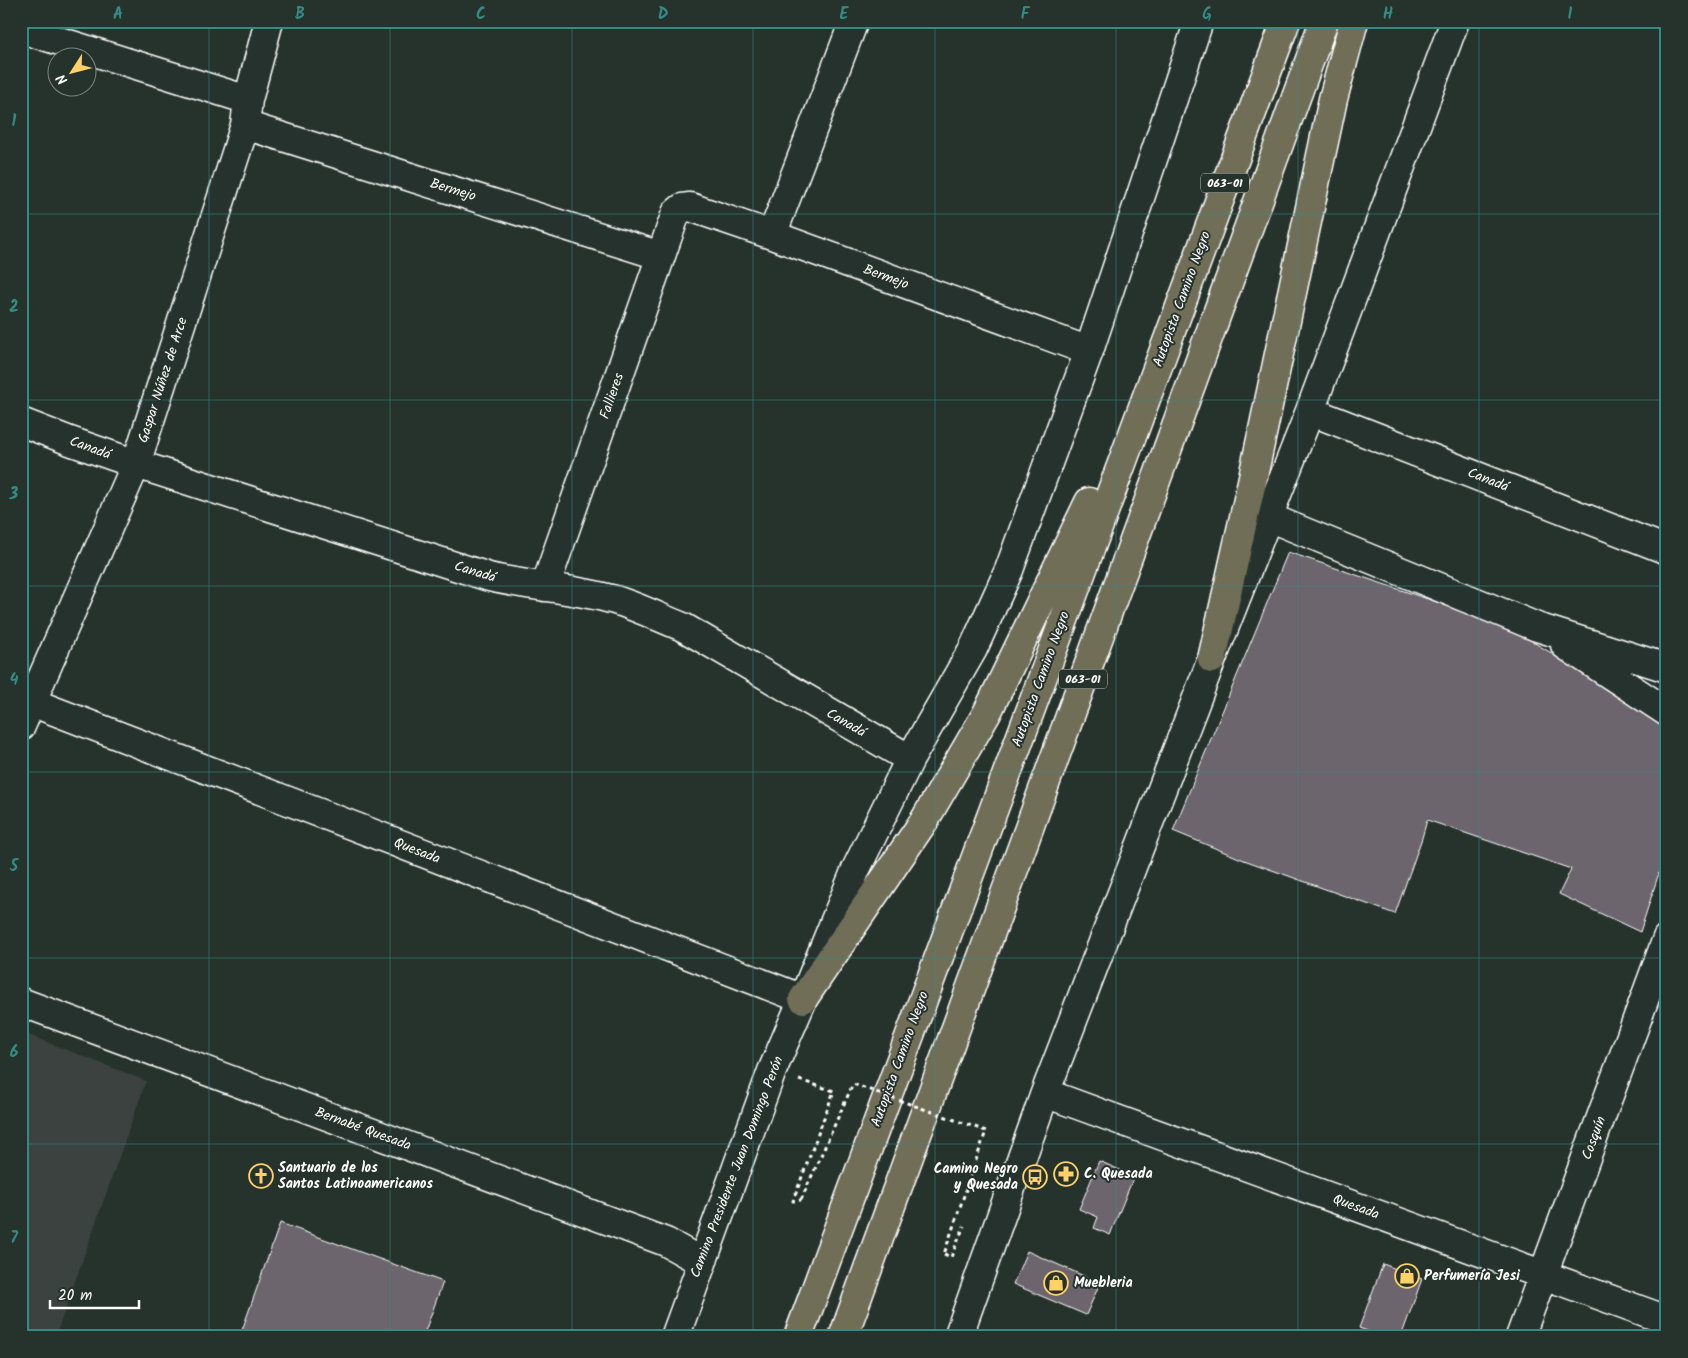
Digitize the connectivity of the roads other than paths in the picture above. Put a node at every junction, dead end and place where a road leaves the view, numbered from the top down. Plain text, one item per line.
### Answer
1 (269, 21) edge
2 (854, 21) edge
3 (1199, 21) edge
4 (1286, 21) edge
5 (1324, 21) edge
6 (1354, 21) edge
7 (1455, 21) edge
8 (21, 29) edge
9 (246, 113) junction
10 (682, 208) joint
11 (772, 235) junction
12 (662, 256) junction
13 (1164, 345) junction
14 (1088, 351) junction
15 (1310, 411) junction
16 (21, 422) edge
17 (136, 464) junction
18 (1268, 517) junction
19 (1667, 550) edge
20 (545, 587) junction
21 (1537, 627) junction
22 (1212, 659) junction
23 (1667, 668) edge
24 (1667, 712) edge
25 (26, 714) edge
26 (910, 760) junction
27 (1667, 938) edge
28 (804, 999) junction
29 (21, 1002) edge
30 (1045, 1093) junction
31 (702, 1262) junction
32 (1543, 1276) junction
33 (1667, 1320) edge
34 (675, 1337) edge
35 (798, 1337) edge
36 (843, 1337) edge
37 (958, 1337) edge
38 (1520, 1337) edge

1 - 9 street, Gaspar Núñez de Arce
2 - 11 street
3 - 14 street, Camino Presidente Juan Domingo Perón
4 - 13 highway, Autopista Camino Negro / 063-01
5 - 36 highway, 063-01
6 - 22 highway
7 - 15 street
8 - 9 street, Bermejo
9 - 12 street, Bermejo
9 - 17 street, Gaspar Núñez de Arce
10 - 11 street, Bermejo
10 - 12 street, Fallieres
11 - 14 street, Bermejo
12 - 20 street, Fallieres
13 - 28 highway
13 - 35 highway, Autopista Camino Negro / 063-01
14 - 26 street, Camino Presidente Juan Domingo Perón
15 - 18 street
15 - 19 street, Canadá
16 - 17 street, Canadá
17 - 20 street, Canadá
17 - 25 street, Gaspar Núñez de Arce
18 - 21 street
18 - 22 street
20 - 26 street, Canadá
21 - 23 street
21 - 24 street
22 - 30 street
25 - 28 street, Quesada
26 - 28 street, Camino Presidente Juan Domingo Perón
27 - 32 street, Cosquín
28 - 31 street, Camino Presidente Juan Domingo Perón
29 - 31 street, Bernabé Quesada
30 - 32 street, Quesada
30 - 37 street
31 - 34 street, Camino Presidente Juan Domingo Perón
32 - 33 street, Quesada
32 - 38 street, Cosquín

